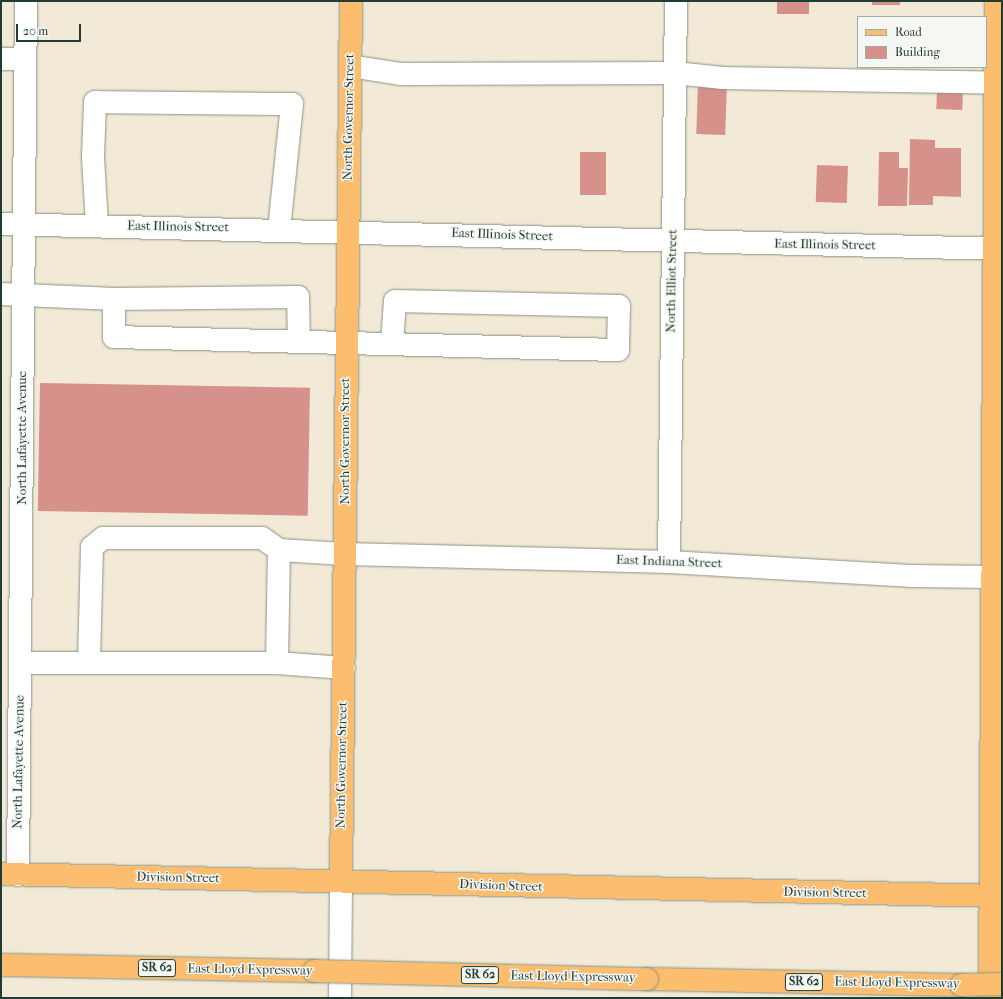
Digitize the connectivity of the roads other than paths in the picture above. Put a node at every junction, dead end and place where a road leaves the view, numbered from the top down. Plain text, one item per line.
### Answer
1 (26, 1) edge
2 (351, 1) edge
3 (676, 1) edge
4 (996, 1) edge
5 (1, 59) edge
6 (25, 59) junction
7 (350, 66) junction
8 (675, 73) junction
9 (999, 83) edge
10 (1, 224) edge
11 (23, 224) junction
12 (97, 225) junction
13 (279, 229) junction
14 (348, 230) junction
15 (673, 241) junction
16 (998, 249) edge
17 (1, 294) edge
18 (23, 295) junction
19 (114, 299) junction
20 (299, 340) junction
21 (346, 342) junction
22 (392, 343) junction
23 (998, 510) edge
24 (279, 550) junction
25 (344, 554) junction
26 (669, 562) junction
27 (993, 577) junction
28 (89, 661) junction
29 (277, 663) junction
30 (20, 664) junction
31 (344, 668) junction
32 (9, 874) edge
33 (341, 881) junction
34 (996, 896) edge
35 (1, 965) edge
36 (1002, 984) edge
37 (340, 998) edge
38 (990, 998) edge

1 - 6 street, North Lafayette Avenue
2 - 7 main road, North Governor Street
3 - 8 street, North Elliot Street
4 - 9 main road
5 - 6 street
6 - 11 street, North Lafayette Avenue
7 - 8 street
7 - 14 main road, North Governor Street
8 - 9 street
8 - 15 street, North Elliot Street
9 - 16 main road
10 - 11 street, East Illinois Street
11 - 12 street, East Illinois Street
11 - 18 street, North Lafayette Avenue
12 - 13 street, East Illinois Street
12 - 13 street
13 - 14 street, East Illinois Street
14 - 15 street, East Illinois Street
14 - 21 main road, North Governor Street
15 - 16 street, East Illinois Street
15 - 26 street, North Elliot Street
16 - 23 main road
17 - 18 street
18 - 19 street
18 - 30 street, North Lafayette Avenue
19 - 20 street
19 - 20 street
20 - 21 street
21 - 22 street
21 - 25 main road, North Governor Street
22 - 22 street
23 - 27 main road
24 - 25 street, East Indiana Street
24 - 28 street
24 - 29 street
25 - 26 street, East Indiana Street
25 - 31 main road, North Governor Street
26 - 27 street, East Indiana Street
27 - 34 main road
28 - 29 street
28 - 30 street
29 - 31 street
30 - 32 street, North Lafayette Avenue
31 - 33 main road, North Governor Street
32 - 33 main road, Division Street
33 - 34 main road, Division Street
33 - 37 street
34 - 38 main road
35 - 36 main road, East Lloyd Expressway / SR 62, bridge

